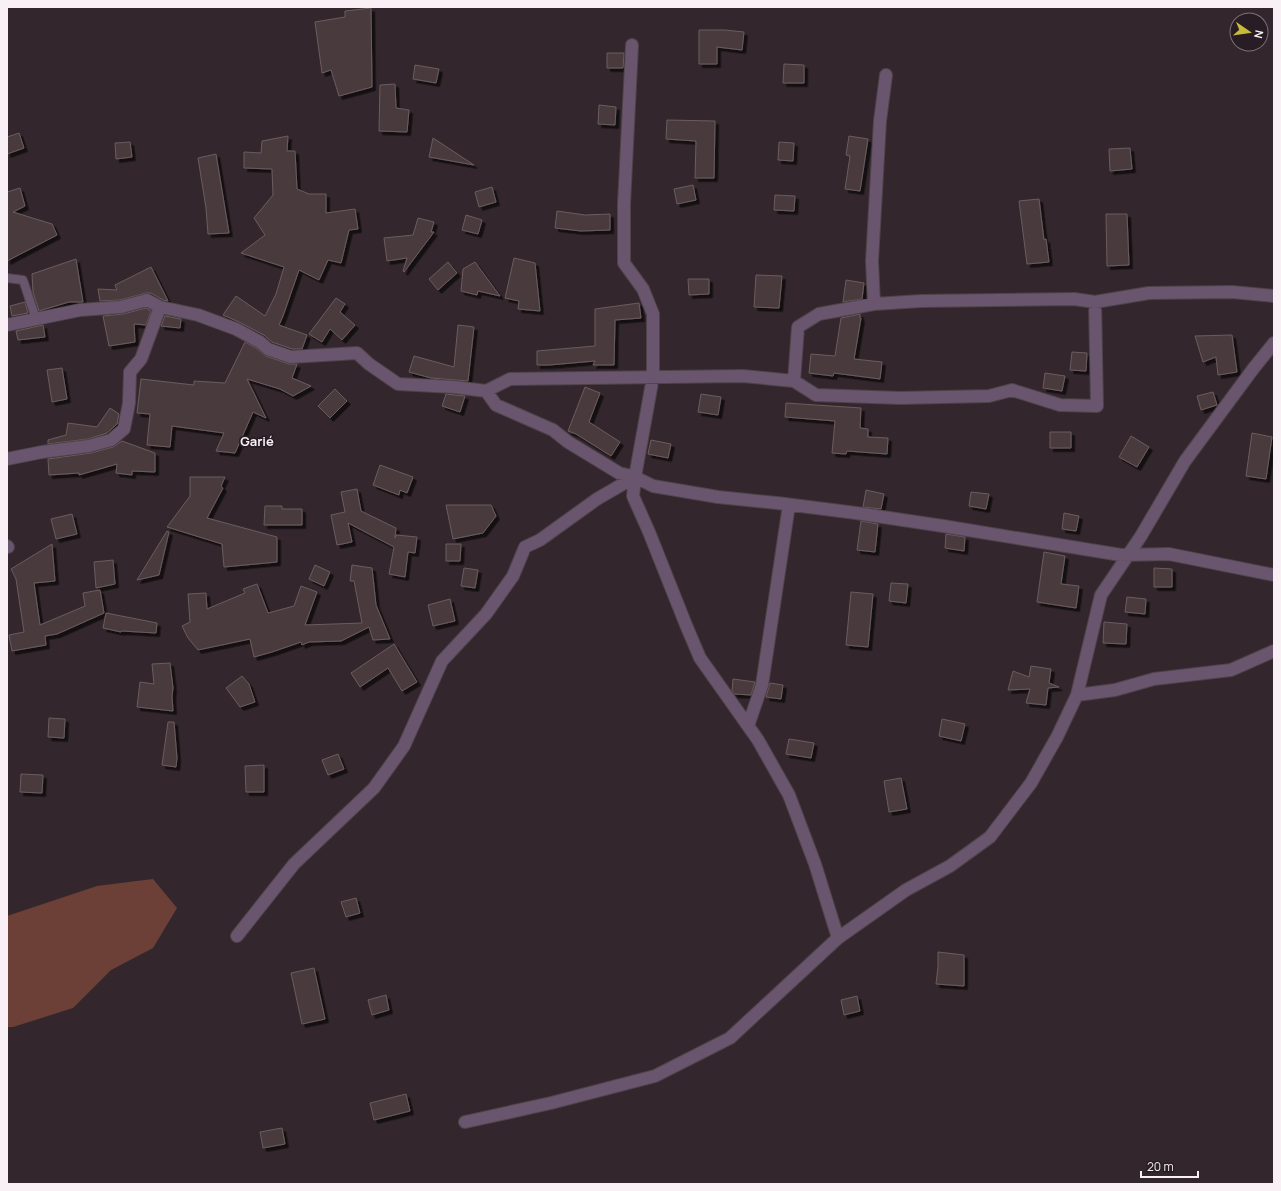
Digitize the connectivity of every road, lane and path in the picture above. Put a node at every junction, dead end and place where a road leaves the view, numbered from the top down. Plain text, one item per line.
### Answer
1 (632, 44) dead end
2 (886, 75) dead end
3 (7, 278) edge
4 (1274, 296) edge
5 (1095, 302) junction
6 (874, 304) junction
7 (160, 307) junction
8 (36, 319) junction
9 (7, 325) edge
10 (1274, 343) edge
11 (653, 377) junction
12 (794, 381) junction
13 (486, 391) junction
14 (7, 459) edge
15 (635, 477) junction
16 (789, 504) junction
17 (1128, 555) junction
18 (1274, 575) edge
19 (1274, 651) edge
20 (1077, 695) junction
21 (748, 726) junction
22 (237, 936) dead end
23 (838, 938) junction
24 (465, 1122) dead end

1 - 11 street
2 - 6 street
3 - 8 lane
4 - 5 street
5 - 6 street
5 - 12 street
6 - 12 street
7 - 8 street
7 - 13 street
7 - 14 street
8 - 9 street
10 - 17 street
11 - 12 street
11 - 13 street
11 - 15 street
13 - 15 street
15 - 16 street
15 - 21 street
15 - 22 street
16 - 17 street
16 - 21 street
17 - 18 street
17 - 20 street
19 - 20 street
20 - 23 street
21 - 23 street
23 - 24 street

